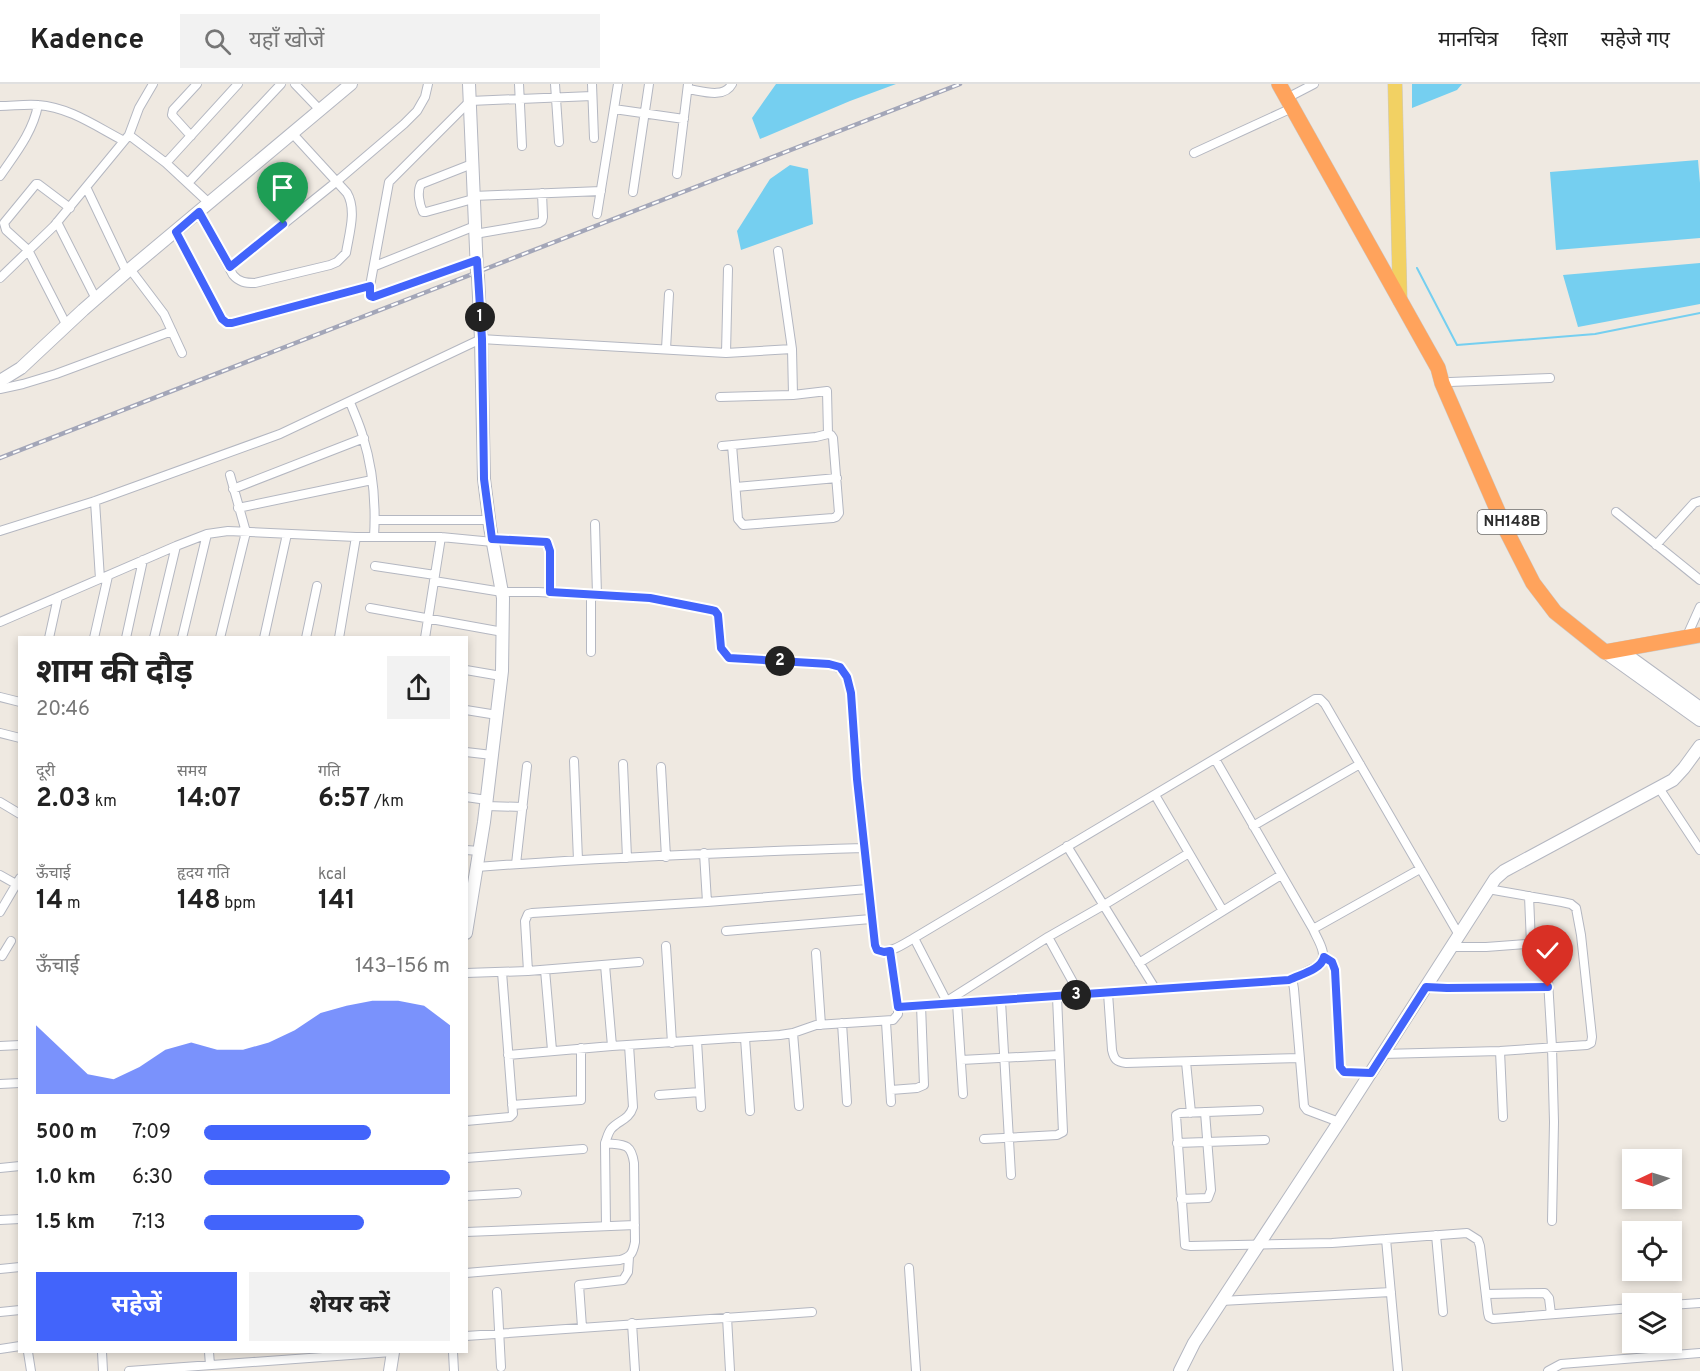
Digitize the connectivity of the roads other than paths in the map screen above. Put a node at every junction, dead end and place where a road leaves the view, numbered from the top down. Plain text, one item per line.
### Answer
1 (153, 84) edge
2 (197, 84) edge
3 (238, 84) edge
4 (281, 84) edge
5 (295, 84) edge
6 (351, 84) edge
7 (428, 84) edge
8 (469, 84) edge
9 (519, 84) edge
10 (555, 84) edge
11 (592, 84) edge
12 (618, 84) edge
13 (649, 84) edge
14 (732, 84) edge
15 (1279, 84) edge
16 (1314, 84) edge
17 (1395, 84) edge
18 (688, 86) edge
19 (592, 96) junction
20 (556, 97) junction
21 (519, 99) junction
22 (470, 101) junction
23 (1289, 103) junction
24 (38, 105) junction
25 (1, 108) edge
26 (614, 109) junction
27 (320, 110) junction
28 (645, 114) junction
29 (684, 119) junction
30 (292, 133) junction
31 (191, 136) junction
32 (127, 138) junction
33 (594, 138) dead end
34 (559, 142) dead end
35 (522, 146) dead end
36 (1194, 153) dead end
37 (166, 163) junction
38 (472, 164) junction
39 (677, 174) dead end
40 (0, 176) edge
41 (336, 182) junction
42 (188, 183) junction
43 (86, 187) junction
44 (601, 191) junction
45 (633, 192) dead end
46 (542, 194) junction
47 (473, 197) junction
48 (208, 203) junction
49 (70, 208) junction
50 (199, 212) junction
51 (597, 214) dead end
52 (57, 222) junction
53 (475, 230) junction
54 (176, 232) junction
55 (28, 250) junction
56 (778, 251) dead end
57 (477, 260) junction
58 (375, 266) junction
59 (230, 267) junction
60 (728, 269) dead end
61 (129, 271) junction
62 (0, 278) edge
63 (370, 286) junction
64 (669, 294) dead end
65 (96, 299) junction
66 (1400, 301) junction
67 (67, 326) junction
68 (172, 331) junction
69 (481, 333) junction
70 (666, 349) junction
71 (792, 350) junction
72 (726, 353) junction
73 (182, 354) dead end
74 (1438, 368) junction
75 (1550, 378) dead end
76 (0, 381) edge
77 (1450, 382) junction
78 (0, 389) edge
79 (793, 395) junction
80 (720, 397) dead end
81 (350, 402) junction
82 (828, 434) junction
83 (364, 438) junction
84 (732, 445) junction
85 (722, 446) dead end
86 (230, 476) dead end
87 (837, 478) junction
88 (372, 480) junction
89 (736, 487) junction
90 (233, 489) junction
91 (95, 501) junction
92 (1700, 501) edge
93 (238, 508) junction
94 (1616, 512) dead end
95 (375, 520) junction
96 (489, 520) junction
97 (595, 524) dead end
98 (0, 531) edge
99 (246, 531) junction
100 (207, 534) junction
101 (287, 534) junction
102 (356, 537) junction
103 (374, 537) junction
104 (441, 537) junction
105 (492, 540) junction
106 (1656, 545) junction
107 (176, 546) junction
108 (143, 560) junction
109 (375, 566) dead end
110 (104, 577) junction
111 (435, 578) junction
112 (1700, 580) edge
113 (317, 586) dead end
114 (502, 592) junction
115 (550, 592) junction
116 (594, 595) junction
117 (58, 597) junction
118 (1700, 607) edge
119 (370, 608) dead end
120 (1558, 609) junction
121 (428, 618) junction
122 (0, 622) edge
123 (503, 632) junction
124 (49, 636) edge
125 (94, 636) edge
126 (126, 636) edge
127 (154, 636) edge
128 (182, 636) edge
129 (220, 636) edge
130 (264, 636) edge
131 (306, 636) edge
132 (339, 636) edge
133 (425, 636) edge
134 (1693, 637) edge
135 (1613, 651) junction
136 (591, 652) dead end
137 (468, 670) edge
138 (501, 676) junction
139 (0, 697) edge
140 (18, 702) edge
141 (1700, 708) edge
142 (468, 710) edge
143 (497, 715) junction
144 (1700, 720) edge
145 (0, 733) edge
146 (18, 738) edge
147 (1700, 746) edge
148 (468, 752) edge
149 (492, 755) junction
150 (1215, 759) junction
151 (574, 761) dead end
152 (623, 764) dead end
153 (1360, 764) junction
154 (527, 766) dead end
155 (662, 766) dead end
156 (1659, 788) junction
157 (1155, 795) junction
158 (468, 798) edge
159 (0, 802) edge
160 (487, 803) junction
161 (523, 807) junction
162 (18, 813) edge
163 (1252, 826) junction
164 (1067, 846) junction
165 (864, 848) junction
166 (468, 850) edge
167 (1700, 850) edge
168 (480, 851) junction
169 (704, 853) junction
170 (1189, 853) junction
171 (666, 857) junction
172 (627, 858) junction
173 (578, 860) junction
174 (516, 864) junction
175 (477, 867) junction
176 (1420, 869) junction
177 (0, 875) edge
178 (1281, 875) junction
179 (18, 881) edge
180 (470, 888) edge
181 (868, 889) junction
182 (1488, 889) junction
183 (1529, 896) junction
184 (707, 902) junction
185 (1104, 905) junction
186 (1223, 911) junction
187 (0, 912) edge
188 (468, 912) edge
189 (871, 919) junction
190 (1313, 929) junction
191 (726, 931) dead end
192 (1459, 935) junction
193 (1048, 937) junction
194 (914, 938) junction
195 (11, 940) dead end
196 (1531, 944) junction
197 (666, 946) dead end
198 (1451, 947) junction
199 (890, 951) junction
200 (816, 953) dead end
201 (1, 957) edge
202 (1324, 957) junction
203 (639, 962) dead end
204 (1139, 963) junction
205 (605, 965) junction
206 (545, 970) junction
207 (528, 971) junction
208 (502, 972) junction
209 (468, 973) edge
210 (1289, 980) junction
211 (1426, 987) junction
212 (1548, 987) junction
213 (1156, 990) junction
214 (1108, 993) junction
215 (1080, 995) junction
216 (1056, 997) junction
217 (1001, 1000) junction
218 (944, 1002) junction
219 (957, 1003) junction
220 (921, 1005) junction
221 (898, 1007) junction
222 (886, 1022) junction
223 (842, 1023) junction
224 (821, 1025) junction
225 (794, 1033) junction
226 (746, 1038) junction
227 (697, 1041) junction
228 (672, 1042) junction
229 (18, 1045) edge
230 (629, 1045) junction
231 (0, 1046) edge
232 (612, 1046) junction
233 (1552, 1047) junction
234 (581, 1048) junction
235 (552, 1050) junction
236 (1500, 1051) junction
237 (1382, 1054) junction
238 (508, 1055) junction
239 (1059, 1055) junction
240 (1005, 1058) junction
241 (1300, 1058) junction
242 (961, 1060) junction
243 (1186, 1062) junction
244 (1371, 1073) junction
245 (18, 1083) edge
246 (0, 1084) edge
247 (891, 1090) junction
248 (700, 1092) junction
249 (963, 1094) dead end
250 (659, 1095) dead end
251 (847, 1102) dead end
252 (891, 1102) dead end
253 (512, 1105) junction
254 (799, 1106) dead end
255 (701, 1107) dead end
256 (1259, 1110) dead end
257 (750, 1111) dead end
258 (1205, 1112) junction
259 (1191, 1113) junction
260 (1503, 1117) dead end
261 (468, 1121) edge
262 (1339, 1122) junction
263 (1010, 1137) junction
264 (984, 1139) dead end
265 (1265, 1140) dead end
266 (1207, 1142) junction
267 (605, 1143) junction
268 (1177, 1143) junction
269 (583, 1149) dead end
270 (468, 1158) edge
271 (18, 1166) edge
272 (0, 1168) edge
273 (1011, 1175) dead end
274 (517, 1193) dead end
275 (468, 1196) edge
276 (1181, 1199) junction
277 (0, 1220) edge
278 (18, 1220) edge
279 (1552, 1221) dead end
280 (635, 1225) junction
281 (606, 1226) junction
282 (468, 1232) edge
283 (1436, 1235) junction
284 (1386, 1239) junction
285 (1257, 1245) junction
286 (629, 1257) junction
287 (18, 1267) edge
288 (909, 1268) dead end
289 (0, 1269) edge
290 (468, 1273) edge
291 (497, 1292) dead end
292 (1391, 1292) junction
293 (1486, 1294) junction
294 (1221, 1301) junction
295 (1700, 1303) edge
296 (1682, 1304) edge
297 (1622, 1309) edge
298 (18, 1310) edge
299 (0, 1312) edge
300 (812, 1312) dead end
301 (1443, 1312) dead end
302 (1551, 1314) junction
303 (727, 1317) junction
304 (632, 1323) junction
305 (582, 1327) junction
306 (499, 1333) junction
307 (468, 1336) edge
308 (18, 1346) edge
309 (0, 1348) edge
310 (28, 1353) edge
311 (102, 1353) edge
312 (209, 1353) edge
313 (379, 1353) edge
314 (393, 1353) edge
315 (453, 1353) edge
316 (1700, 1353) edge
317 (210, 1365) junction
318 (501, 1367) dead end
319 (31, 1371) edge
320 (103, 1371) edge
321 (129, 1371) edge
322 (390, 1371) edge
323 (454, 1371) edge
324 (635, 1371) edge
325 (730, 1371) edge
326 (916, 1371) edge
327 (1180, 1371) edge
328 (1398, 1371) edge
329 (1548, 1371) edge

1 - 32 street
2 - 31 street
3 - 31 street
4 - 42 street
5 - 27 street
6 - 27 street
7 - 41 street
8 - 22 street
9 - 21 street
10 - 20 street
11 - 19 street
12 - 26 street
13 - 28 street
14 - 18 street
15 - 23 highway, NH148B
16 - 23 street
17 - 66 main road
18 - 29 street
19 - 20 street
19 - 33 street
20 - 21 street
20 - 34 street
21 - 22 street
21 - 35 street
22 - 38 street
22 - 58 street
23 - 36 street
23 - 66 highway, NH148B
24 - 25 street
24 - 32 street
24 - 40 street
26 - 28 street
26 - 44 street
27 - 30 street
28 - 29 street
28 - 45 street
29 - 39 street
30 - 41 street
30 - 48 street
31 - 37 street
32 - 37 street
32 - 43 street
37 - 42 street
38 - 47 street
38 - 47 street
41 - 59 street
41 - 59 street
42 - 48 street
43 - 49 street
43 - 61 street
44 - 46 street
44 - 51 street
46 - 47 street
46 - 53 street
47 - 53 street
48 - 50 street
49 - 52 street
49 - 55 street
50 - 54 street
50 - 59 street
52 - 55 street
52 - 65 street
53 - 57 street
53 - 58 street
54 - 61 street
54 - 63 street
55 - 62 street
55 - 67 street
56 - 71 street
57 - 63 street
57 - 69 street
58 - 63 street
60 - 72 street
61 - 65 street
61 - 68 street
64 - 70 street
65 - 67 street
66 - 74 highway, NH148B
67 - 76 street
68 - 73 street
68 - 78 street
69 - 70 street
69 - 81 street
69 - 96 street
70 - 72 street
71 - 72 street
71 - 79 street
74 - 77 highway, NH148B
74 - 120 highway, NH148B
75 - 77 street
77 - 120 highway, NH148B
79 - 80 street
79 - 82 street
81 - 83 street
81 - 91 street
82 - 84 street
82 - 87 street
83 - 88 street
83 - 90 street
84 - 85 street
84 - 89 street
86 - 90 street
87 - 89 street
87 - 89 street
88 - 93 street
88 - 95 street
90 - 93 street
91 - 98 street
91 - 110 street
92 - 106 street
93 - 99 street
94 - 106 street
95 - 96 street
95 - 103 street
96 - 105 street
97 - 116 street
99 - 100 street
99 - 101 street
99 - 129 street
100 - 107 street
100 - 128 street
101 - 102 street
101 - 130 street
102 - 103 street
102 - 132 street
103 - 104 street
104 - 105 street
104 - 111 street
105 - 114 street
105 - 115 street
106 - 112 street
107 - 108 street
107 - 127 street
108 - 110 street
108 - 126 street
109 - 111 street
110 - 117 street
110 - 125 street
111 - 114 street
111 - 121 street
113 - 131 street
114 - 115 street
114 - 123 street
115 - 116 street
116 - 136 street
116 - 165 street
117 - 122 street
117 - 124 street
118 - 134 street
119 - 121 street
120 - 135 highway, NH148B
121 - 123 street
121 - 133 street
123 - 138 street
134 - 135 highway
135 - 141 street
135 - 144 street
137 - 138 street
138 - 143 street
139 - 140 street
142 - 143 street
143 - 149 street
145 - 146 street
147 - 156 street
148 - 149 street
149 - 160 street
150 - 153 street
150 - 157 street
150 - 163 street
151 - 173 street
152 - 172 street
153 - 163 street
153 - 176 street
154 - 161 street
155 - 171 street
156 - 167 street
156 - 182 street
157 - 164 street
157 - 170 street
158 - 160 street
159 - 162 street
160 - 161 street
160 - 168 street
161 - 174 street
163 - 178 street
164 - 185 street
164 - 194 street
165 - 169 street
165 - 181 street
166 - 168 street
168 - 175 street
169 - 171 street
169 - 184 street
170 - 185 street
170 - 186 street
171 - 172 street
172 - 173 street
173 - 174 street
174 - 175 street
175 - 180 street
176 - 190 street
176 - 192 street
177 - 179 street
178 - 186 street
178 - 190 street
179 - 187 street
180 - 188 street
181 - 184 street
181 - 189 street
182 - 183 street
182 - 192 street
183 - 196 street
183 - 233 street
184 - 207 street
185 - 193 street
185 - 204 street
186 - 204 street
189 - 191 street
189 - 199 street
190 - 202 street
192 - 198 street
193 - 215 street
193 - 218 street
194 - 199 street
194 - 218 street
195 - 201 street
196 - 198 street
196 - 212 street
197 - 228 street
198 - 211 street
199 - 221 street
200 - 224 street
202 - 210 street
202 - 244 street
203 - 205 street
204 - 213 street
205 - 206 street
205 - 232 street
206 - 207 street
206 - 235 street
207 - 208 street
208 - 209 street
208 - 238 street
210 - 213 street
210 - 241 street
211 - 212 street
211 - 237 street
212 - 233 street
213 - 214 street
214 - 215 street
214 - 243 street
215 - 216 street
216 - 217 street
216 - 239 street
217 - 219 street
217 - 240 street
218 - 219 street
218 - 220 street
219 - 242 street
220 - 221 street
220 - 247 street
221 - 222 street
222 - 223 street
222 - 247 street
223 - 224 street
223 - 251 street
224 - 225 street
225 - 226 street
225 - 254 street
226 - 227 street
226 - 257 street
227 - 228 street
227 - 248 street
228 - 230 street
229 - 231 street
230 - 232 street
230 - 267 street
232 - 234 street
233 - 236 street
233 - 279 street
234 - 235 street
234 - 253 street
235 - 238 street
236 - 237 street
236 - 260 street
237 - 244 street
238 - 253 street
239 - 240 street
239 - 263 street
240 - 242 street
240 - 263 street
241 - 243 street
241 - 262 street
242 - 249 street
243 - 259 street
244 - 262 street
245 - 246 street
247 - 252 street
248 - 250 street
248 - 255 street
253 - 261 street
256 - 258 street
258 - 259 street
258 - 266 street
259 - 268 street
262 - 285 street
263 - 264 street
263 - 273 street
265 - 266 street
266 - 268 street
266 - 276 street
267 - 280 street
267 - 281 street
268 - 276 street
269 - 270 street
271 - 272 street
274 - 275 street
276 - 285 street
277 - 278 street
280 - 281 street
280 - 286 street
281 - 282 street
283 - 284 street
283 - 293 street
283 - 301 street
284 - 285 street
284 - 292 street
285 - 294 street
286 - 290 street
286 - 305 street
287 - 289 street
288 - 326 street
291 - 306 street
292 - 294 street
292 - 328 street
293 - 302 street
293 - 302 street
294 - 327 street
295 - 296 street
297 - 302 street
298 - 299 street
300 - 303 street
303 - 304 street
303 - 325 street
304 - 305 street
304 - 324 street
305 - 306 street
306 - 307 street
306 - 318 street
308 - 309 street
310 - 319 street
311 - 320 street
312 - 317 street
313 - 317 street
314 - 322 street
315 - 323 street
316 - 329 street
317 - 321 street

